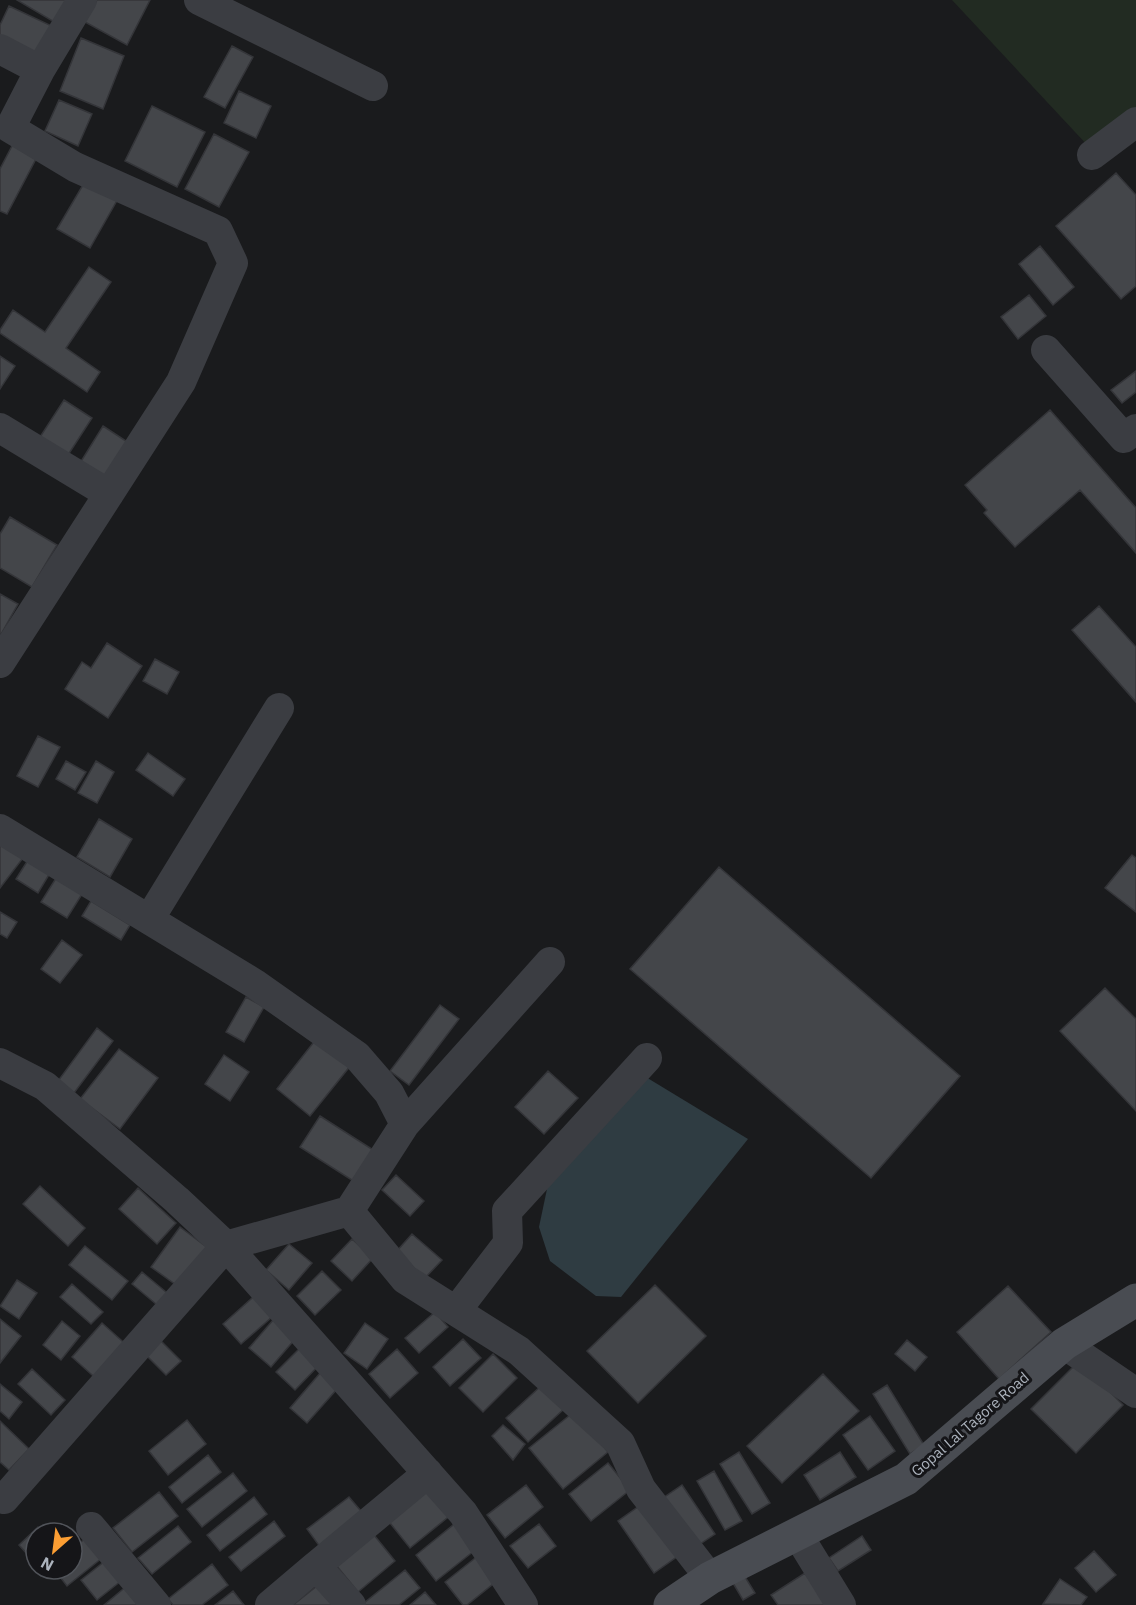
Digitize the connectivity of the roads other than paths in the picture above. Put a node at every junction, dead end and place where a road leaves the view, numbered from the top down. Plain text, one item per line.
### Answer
1 (82, 0) edge
2 (199, 0) edge
3 (0, 49) edge
4 (40, 70) junction
5 (373, 86) dead end
6 (1136, 122) edge
7 (5, 137) edge
8 (1092, 155) dead end
9 (1047, 350) dead end
10 (0, 428) edge
11 (1136, 429) edge
12 (109, 494) junction
13 (0, 663) edge
14 (279, 708) dead end
15 (0, 829) edge
16 (150, 918) junction
17 (550, 963) dead end
18 (647, 1058) dead end
19 (0, 1063) edge
20 (405, 1124) junction
21 (349, 1211) junction
22 (226, 1246) junction
23 (1136, 1300) edge
24 (456, 1311) junction
25 (1064, 1344) junction
26 (1136, 1393) edge
27 (428, 1473) junction
28 (3, 1500) dead end
29 (91, 1527) dead end
30 (798, 1535) junction
31 (316, 1566) junction
32 (710, 1578) junction
33 (156, 1605) edge
34 (270, 1605) edge
35 (351, 1605) edge
36 (523, 1605) edge
37 (670, 1605) edge
38 (841, 1605) edge

1 - 4 street
2 - 5 street
3 - 4 street
4 - 7 street
6 - 8 street
7 - 12 street
9 - 11 street
10 - 12 street
12 - 13 street
14 - 16 street
15 - 16 street
16 - 20 street
17 - 20 street
18 - 24 street
19 - 22 street
20 - 21 street
21 - 22 street
21 - 24 street
22 - 27 street
22 - 28 street
23 - 25 street, Gopal Lal Tagore Road
24 - 32 street
25 - 26 street
25 - 30 street, Gopal Lal Tagore Road
27 - 31 street
27 - 36 street
29 - 33 street
30 - 32 street, Gopal Lal Tagore Road
30 - 38 street
31 - 34 street
31 - 35 street
32 - 37 street, Gopal Lal Tagore Road

